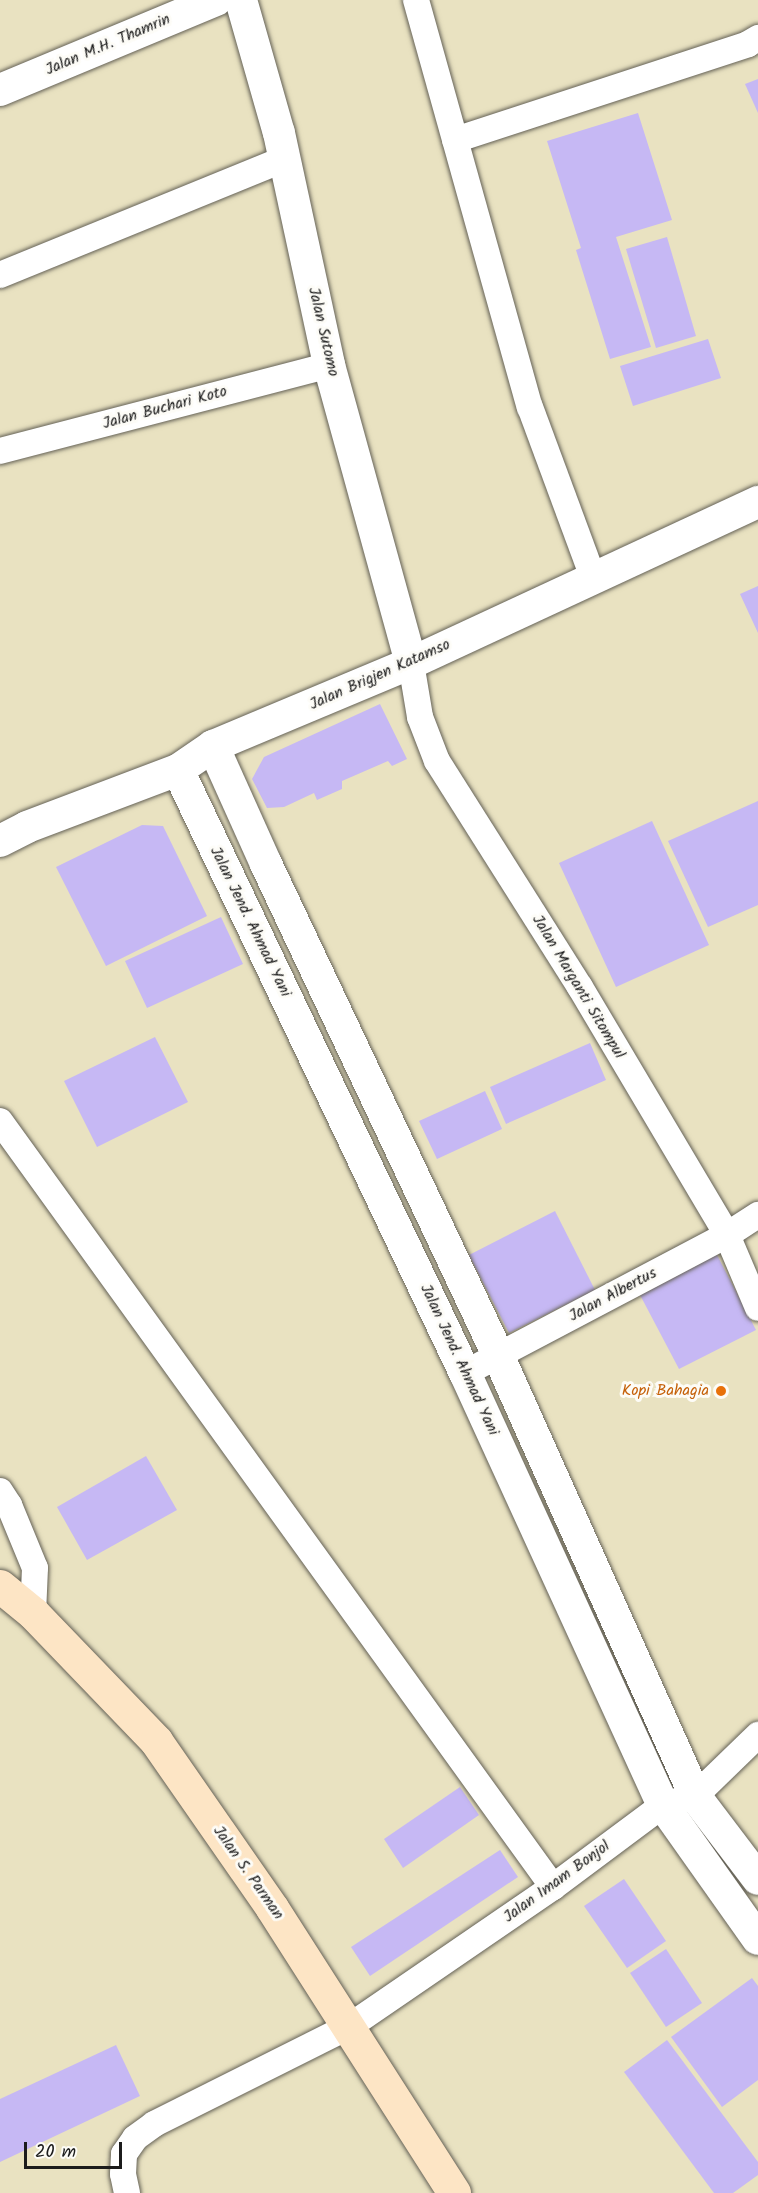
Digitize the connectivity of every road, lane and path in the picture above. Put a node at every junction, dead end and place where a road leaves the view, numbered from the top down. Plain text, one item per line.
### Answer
1 (216, 0) edge
2 (241, 0) edge
3 (416, 0) edge
4 (758, 38) edge
5 (0, 90) edge
6 (455, 140) junction
7 (284, 159) junction
8 (0, 275) edge
9 (329, 365) junction
10 (0, 451) edge
11 (758, 502) edge
12 (593, 577) junction
13 (411, 663) junction
14 (213, 746) junction
15 (178, 770) junction
16 (1, 837) edge
17 (0, 1121) edge
18 (758, 1215) edge
19 (727, 1235) junction
20 (758, 1308) edge
21 (498, 1355) junction
22 (465, 1372) junction
23 (0, 1491) edge
24 (0, 1586) edge
25 (33, 1613) junction
26 (758, 1735) edge
27 (695, 1796) junction
28 (663, 1805) junction
29 (758, 1879) edge
30 (553, 1887) junction
31 (758, 1939) edge
32 (350, 2026) junction
33 (127, 2193) edge
34 (454, 2193) edge

1 - 5 street, Jalan M.H. Thamrin
2 - 7 street, Jalan Sutomo
3 - 6 street
4 - 6 street
6 - 12 street
7 - 8 street
7 - 9 street, Jalan Sutomo
9 - 10 street, Jalan Buchari Koto
9 - 13 street, Jalan Sutomo
11 - 12 street, Jalan Brigjen Katamso
12 - 13 street, Jalan Brigjen Katamso
13 - 14 street, Jalan Brigjen Katamso
13 - 19 street, Jalan Marganti Sitompul
14 - 15 street, Jalan Brigjen Katamso
14 - 21 street
15 - 16 street, Jalan Brigjen Katamso
15 - 22 street, Jalan Jend. Ahmad Yani
17 - 30 street
18 - 19 street, Jalan Albertus
19 - 20 street, Jalan Marganti Sitompul
19 - 21 street, Jalan Albertus
21 - 22 street, Jalan Albertus
21 - 27 street
22 - 28 street, Jalan Jend. Ahmad Yani
23 - 25 street
24 - 25 main road, Jalan S. Parman
25 - 32 main road, Jalan S. Parman
26 - 27 street, Jalan Imam Bonjol
27 - 28 street, Jalan Imam Bonjol
27 - 29 street
28 - 30 street, Jalan Imam Bonjol
28 - 31 street, Jalan Jend. Ahmad Yani
30 - 32 street, Jalan Imam Bonjol
32 - 33 street, Jalan Imam Bonjol
32 - 34 main road, Jalan S. Parman

